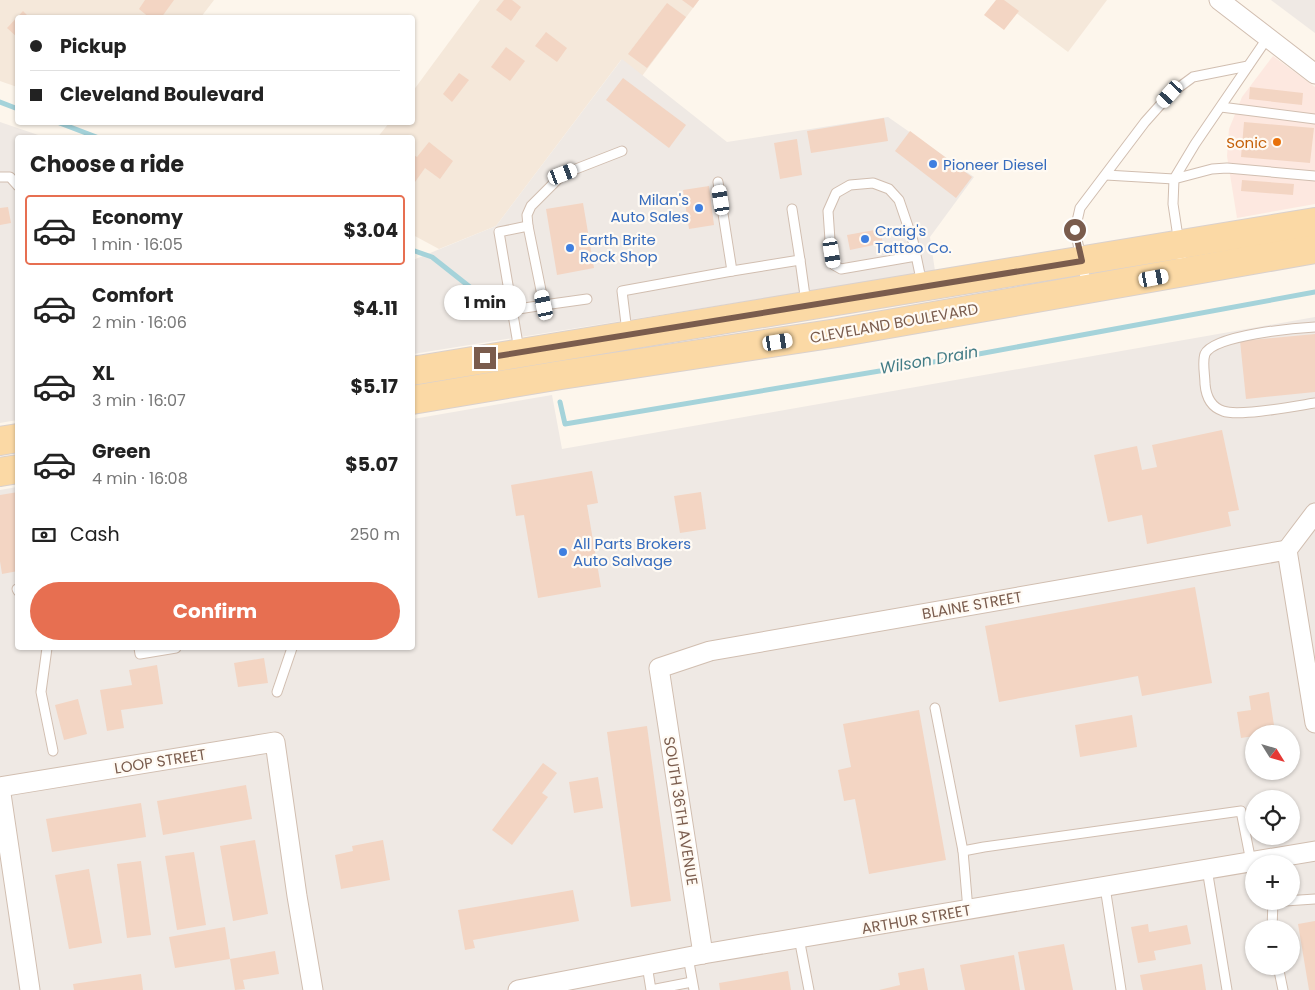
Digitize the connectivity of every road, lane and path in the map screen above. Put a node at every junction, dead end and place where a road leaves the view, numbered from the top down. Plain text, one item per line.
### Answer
1 (1219, 0) edge
2 (1268, 38) junction
3 (1248, 66) junction
4 (1315, 74) edge
5 (1221, 106) junction
6 (1315, 119) edge
7 (622, 150) dead end
8 (1106, 175) junction
9 (1315, 176) edge
10 (0, 177) edge
11 (1174, 179) junction
12 (718, 182) dead end
13 (15, 183) edge
14 (792, 209) dead end
15 (1315, 222) edge
16 (528, 226) junction
17 (1178, 245) junction
18 (1315, 249) edge
19 (916, 256) junction
20 (800, 260) junction
21 (1082, 261) junction
22 (732, 271) junction
23 (1183, 273) junction
24 (922, 287) junction
25 (1088, 290) junction
26 (586, 299) dead end
27 (544, 305) junction
28 (807, 306) junction
29 (512, 310) junction
30 (1315, 327) edge
31 (628, 335) junction
32 (520, 353) junction
33 (415, 370) edge
34 (415, 399) edge
35 (1315, 403) edge
36 (15, 438) edge
37 (0, 441) edge
38 (15, 470) edge
39 (0, 472) edge
40 (1315, 513) edge
41 (1288, 550) junction
42 (47, 650) edge
43 (139, 650) edge
44 (164, 650) edge
45 (291, 650) edge
46 (659, 668) joint
47 (277, 692) dead end
48 (935, 708) dead end
49 (1315, 723) edge
50 (53, 751) dead end
51 (963, 851) junction
52 (1315, 851) edge
53 (1254, 855) edge
54 (1294, 855) edge
55 (1245, 864) edge
56 (1207, 869) junction
57 (1105, 887) junction
58 (1315, 898) edge
59 (1300, 900) edge
60 (968, 910) junction
61 (799, 938) junction
62 (695, 956) junction
63 (647, 965) junction
64 (1280, 975) edge
65 (693, 986) edge
66 (30, 990) edge
67 (313, 990) edge
68 (518, 990) edge
69 (809, 990) edge
70 (1121, 990) edge
71 (1227, 990) edge
72 (1283, 990) edge

1 - 2 street
2 - 3 lane
2 - 4 street
3 - 5 lane
3 - 8 lane
5 - 6 lane
5 - 11 lane
7 - 16 lane
8 - 11 lane
8 - 21 lane
9 - 11 lane
10 - 13 lane
11 - 17 lane
12 - 22 lane
14 - 20 lane
15 - 17 main road, CLEVELAND BOULEVARD
16 - 27 lane
16 - 29 lane
17 - 21 main road, CLEVELAND BOULEVARD
17 - 23 lane
18 - 23 main road, CLEVELAND BOULEVARD
19 - 19 lane
19 - 24 lane
20 - 22 lane
20 - 28 lane
21 - 24 main road, CLEVELAND BOULEVARD
21 - 25 lane
22 - 31 lane
23 - 25 main road, CLEVELAND BOULEVARD
24 - 28 main road, CLEVELAND BOULEVARD
25 - 34 main road, CLEVELAND BOULEVARD
26 - 27 lane
27 - 29 lane
28 - 31 main road, CLEVELAND BOULEVARD
29 - 32 lane
30 - 35 lane
31 - 32 main road, CLEVELAND BOULEVARD
32 - 33 main road, CLEVELAND BOULEVARD
36 - 37 main road
38 - 39 main road
40 - 41 street
41 - 46 street, BLAINE STREET
41 - 49 street
42 - 50 lane
43 - 44 lane
45 - 47 lane
46 - 62 street, SOUTH 36TH AVENUE
48 - 51 lane
51 - 53 lane
51 - 60 lane
52 - 54 street, ARTHUR STREET
55 - 56 street, ARTHUR STREET
56 - 57 street, ARTHUR STREET
56 - 71 lane
57 - 60 street, ARTHUR STREET
57 - 70 lane
58 - 59 lane
60 - 61 street, ARTHUR STREET
61 - 62 street, ARTHUR STREET
61 - 69 lane
62 - 63 street, ARTHUR STREET
62 - 65 lane
63 - 65 lane
63 - 68 street, ARTHUR STREET
64 - 72 lane
66 - 67 street, LOOP STREET

